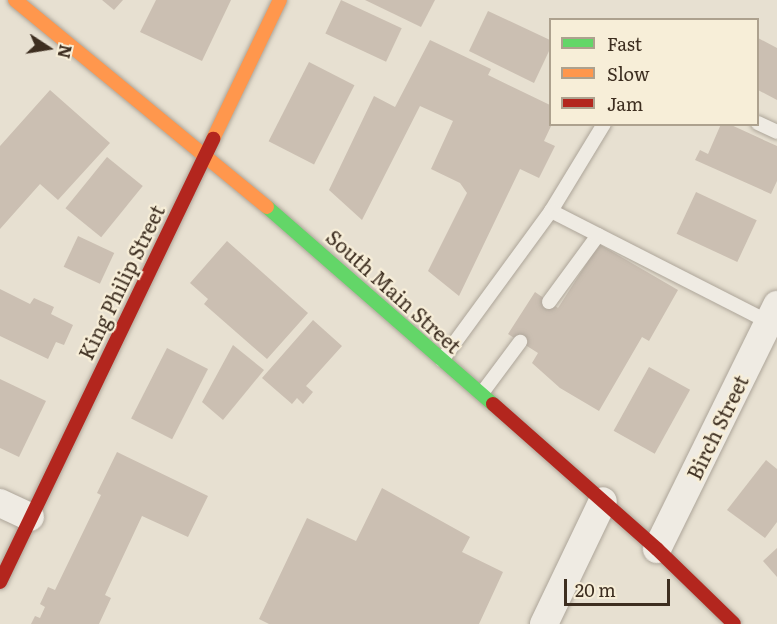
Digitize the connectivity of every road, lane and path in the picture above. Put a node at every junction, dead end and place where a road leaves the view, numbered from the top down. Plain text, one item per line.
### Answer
1 (15, 0) edge
2 (280, 0) edge
3 (759, 123) edge
4 (603, 126) edge
5 (777, 132) edge
6 (204, 154) junction
7 (550, 211) junction
8 (597, 235) junction
9 (549, 302) dead end
10 (773, 313) edge
11 (520, 342) dead end
12 (442, 360) junction
13 (481, 395) junction
14 (603, 501) junction
15 (0, 503) edge
16 (30, 517) junction
17 (657, 549) junction
18 (0, 582) edge
19 (544, 624) edge
20 (735, 624) edge

1 - 6 main road, South Main Street
2 - 6 main road, King Philip Street
3 - 5 lane
4 - 7 lane
6 - 12 main road, South Main Street
6 - 16 main road, King Philip Street
7 - 8 lane
7 - 12 lane
8 - 9 lane
8 - 10 lane
10 - 17 street, Birch Street
11 - 13 lane
12 - 13 main road, South Main Street
13 - 14 main road, South Main Street
14 - 17 main road, South Main Street
14 - 19 street
15 - 16 street
16 - 18 main road, King Philip Street
17 - 20 main road, South Main Street

